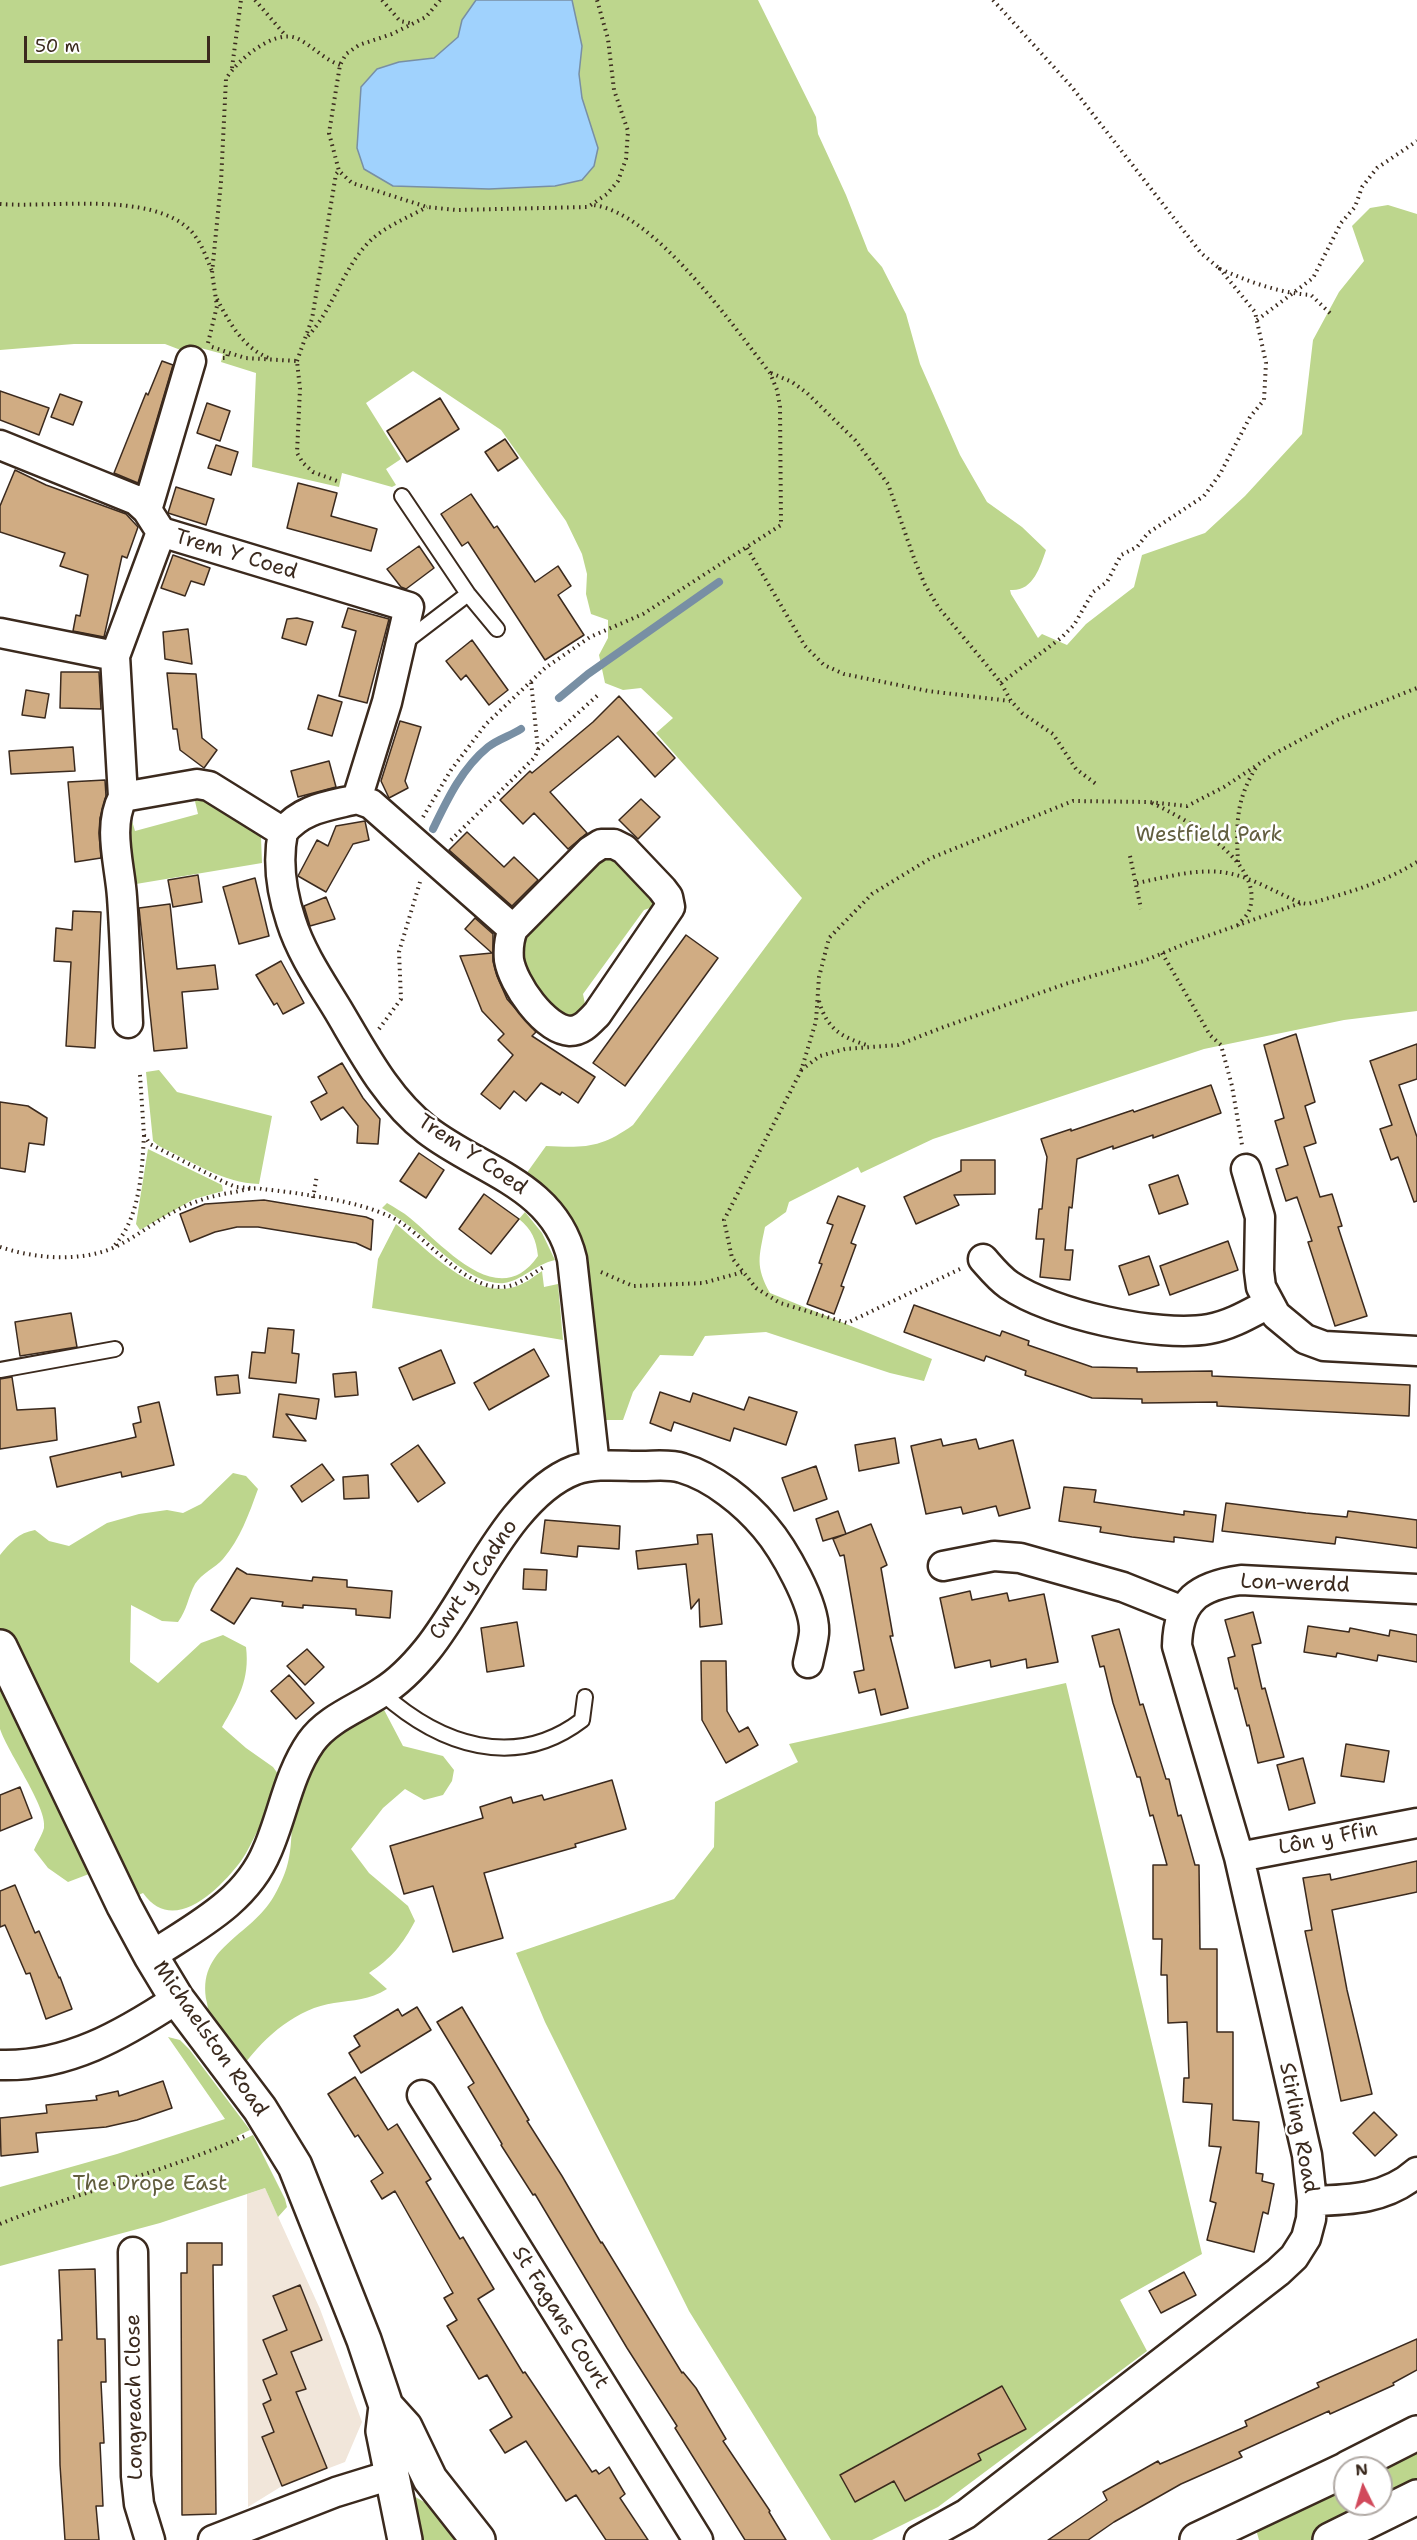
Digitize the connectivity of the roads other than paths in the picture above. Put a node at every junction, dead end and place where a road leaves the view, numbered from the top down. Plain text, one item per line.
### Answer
1 (190, 361) dead end
2 (0, 445) edge
3 (402, 496) dead end
4 (154, 521) junction
5 (468, 594) junction
6 (497, 629) dead end
7 (0, 633) edge
8 (400, 645) junction
9 (115, 656) junction
10 (123, 797) junction
11 (357, 799) junction
12 (283, 831) junction
13 (513, 929) junction
14 (128, 1023) dead end
15 (1246, 1169) road end
16 (983, 1259) road end
17 (1268, 1304) junction
18 (115, 1349) dead end
19 (1417, 1351) edge
20 (0, 1370) edge
21 (595, 1466) junction
22 (943, 1566) dead end
23 (1417, 1589) edge
24 (1183, 1611) junction
25 (0, 1647) edge
26 (808, 1663) dead end
27 (382, 1693) junction
28 (585, 1697) dead end
29 (1417, 1823) edge
30 (1239, 1857) junction
31 (151, 1956) junction
32 (177, 1999) junction
33 (0, 2064) edge
34 (422, 2095) dead end
35 (1417, 2172) edge
36 (1312, 2201) junction
37 (133, 2252) dead end
38 (386, 2406) junction
39 (1417, 2433) edge
40 (1372, 2456) edge
41 (391, 2475) junction
42 (1333, 2477) edge
43 (1417, 2497) edge
44 (1230, 2532) edge
45 (248, 2533) edge
46 (150, 2540) edge
47 (213, 2540) edge
48 (405, 2540) edge
49 (478, 2540) edge
50 (698, 2540) edge
51 (919, 2540) edge
52 (1197, 2540) edge
53 (1330, 2540) edge

1 - 4 street
2 - 4 street
3 - 5 lane
4 - 8 street, Trem Y Coed
4 - 9 street, Trem Y Coed
5 - 6 lane
5 - 8 lane
7 - 9 street
8 - 11 street, Trem Y Coed
9 - 10 street, Trem Y Coed
10 - 12 street
10 - 14 street, Trem Y Coed
11 - 12 street
11 - 13 street
12 - 21 street, Trem Y Coed
13 - 13 street
15 - 17 street
16 - 17 street
17 - 19 street
18 - 20 lane
21 - 26 street, Cwrt y Cadno
21 - 27 street, Cwrt y Cadno
22 - 24 street
23 - 24 street, Lon-werdd
24 - 30 street, Stirling Road
25 - 31 street, Michaelston Road
27 - 28 lane
27 - 31 street, Cwrt y Cadno
29 - 30 street, Lôn y Ffin
30 - 36 street, Stirling Road
31 - 32 street, Michaelston Road
32 - 33 street
32 - 38 street, Michaelston Road
34 - 50 street, St Fagans Court
35 - 36 street
36 - 51 street, Stirling Road
37 - 46 street, Longreach Close
38 - 41 street, Michaelston Road
38 - 49 street, Michaelston Road
39 - 40 street
41 - 45 street
41 - 48 street, Michaelston Road
42 - 44 street
43 - 53 street
44 - 52 street
45 - 47 street

